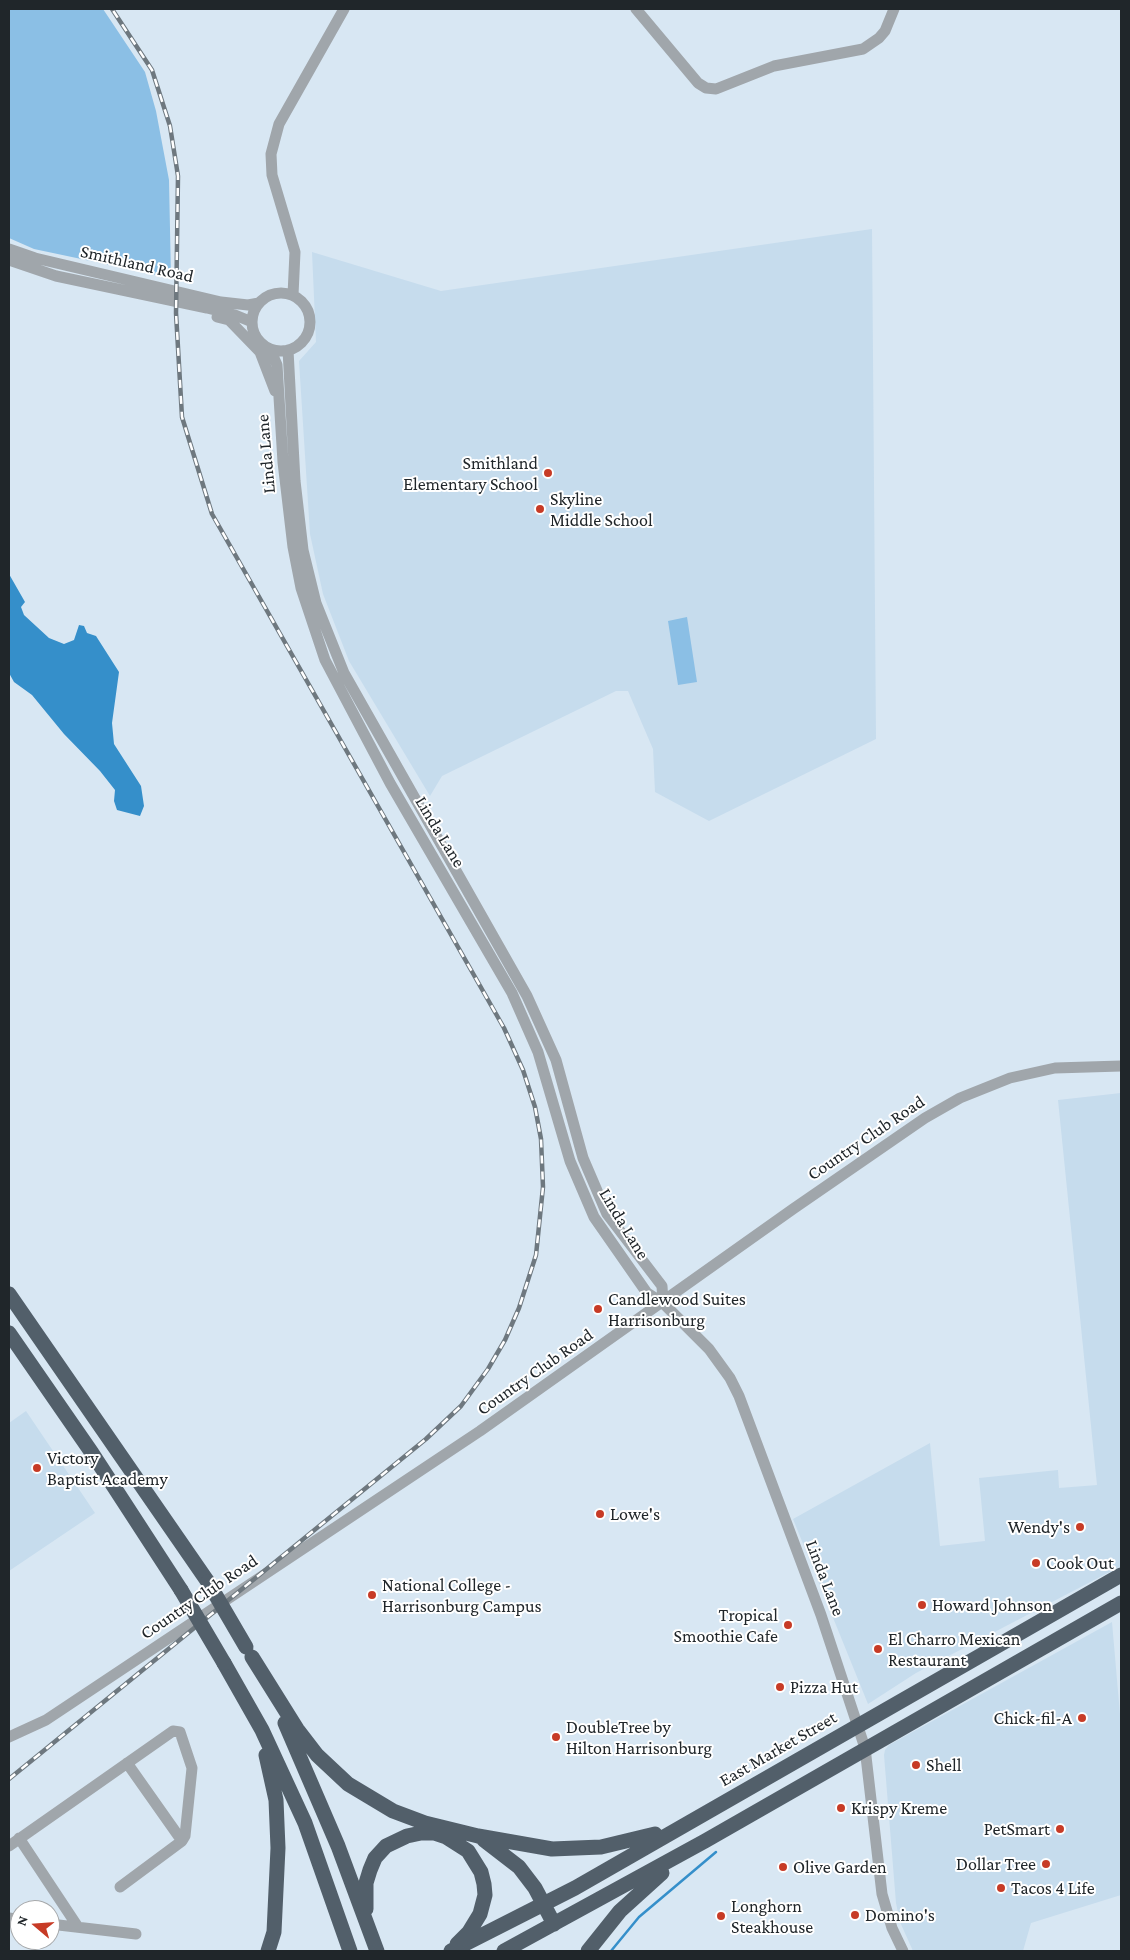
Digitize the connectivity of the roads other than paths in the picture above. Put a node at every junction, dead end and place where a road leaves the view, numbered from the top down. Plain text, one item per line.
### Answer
1 (344, 9) edge
2 (636, 9) edge
3 (894, 9) edge
4 (9, 249) edge
5 (9, 260) edge
6 (143, 294) junction
7 (288, 294) junction
8 (259, 303) junction
9 (252, 322) junction
10 (270, 348) junction
11 (288, 350) junction
12 (279, 404) junction
13 (1121, 1066) edge
14 (9, 1294) edge
15 (663, 1303) junction
16 (9, 1334) edge
17 (1121, 1576) edge
18 (1074, 1602) junction
19 (1121, 1603) edge
20 (1087, 1621) junction
21 (1039, 1649) junction
22 (249, 1652) junction
23 (239, 1689) junction
24 (858, 1725) junction
25 (9, 1738) edge
26 (865, 1748) junction
27 (127, 1763) junction
28 (671, 1831) junction
29 (478, 1836) junction
30 (19, 1838) junction
31 (182, 1841) junction
32 (705, 1841) junction
33 (9, 1846) edge
34 (120, 1887) dead end
35 (544, 1904) junction
36 (554, 1924) junction
37 (60, 1925) edge
38 (369, 1926) junction
39 (78, 1927) junction
40 (136, 1934) dead end
41 (268, 1951) edge
42 (350, 1951) edge
43 (377, 1951) edge
44 (450, 1951) edge
45 (504, 1951) edge
46 (588, 1951) edge
47 (903, 1951) edge

1 - 7 street
2 - 3 street
4 - 8 street, Smithland Road
5 - 6 street, Smithland Road
6 - 9 street, Smithland Road
6 - 12 street
7 - 8 street
7 - 11 street
8 - 9 street
9 - 10 street
10 - 11 street
10 - 12 street, Linda Lane
11 - 15 street, Linda Lane
12 - 15 street, Linda Lane
13 - 15 street, Country Club Road
14 - 22 highway, bridge
15 - 24 street, Linda Lane
15 - 25 street, Country Club Road
16 - 23 highway, bridge
17 - 18 highway, East Market Street
17 - 20 highway
18 - 21 highway
18 - 24 highway, East Market Street
19 - 20 highway
20 - 21 highway
21 - 26 highway
22 - 29 highway
22 - 38 highway
23 - 41 highway
23 - 42 highway
24 - 26 street, Linda Lane
24 - 28 highway, East Market Street
26 - 32 highway
26 - 47 street, Linda Lane
27 - 30 street
27 - 31 street
27 - 31 street
28 - 29 highway
28 - 35 highway, East Market Street
29 - 35 highway
30 - 33 street
30 - 39 street
31 - 34 street
32 - 36 highway
32 - 46 highway
35 - 36 highway
35 - 44 highway, East Market Street
36 - 45 highway
37 - 39 street
38 - 43 highway
38 - 44 highway
39 - 40 street

